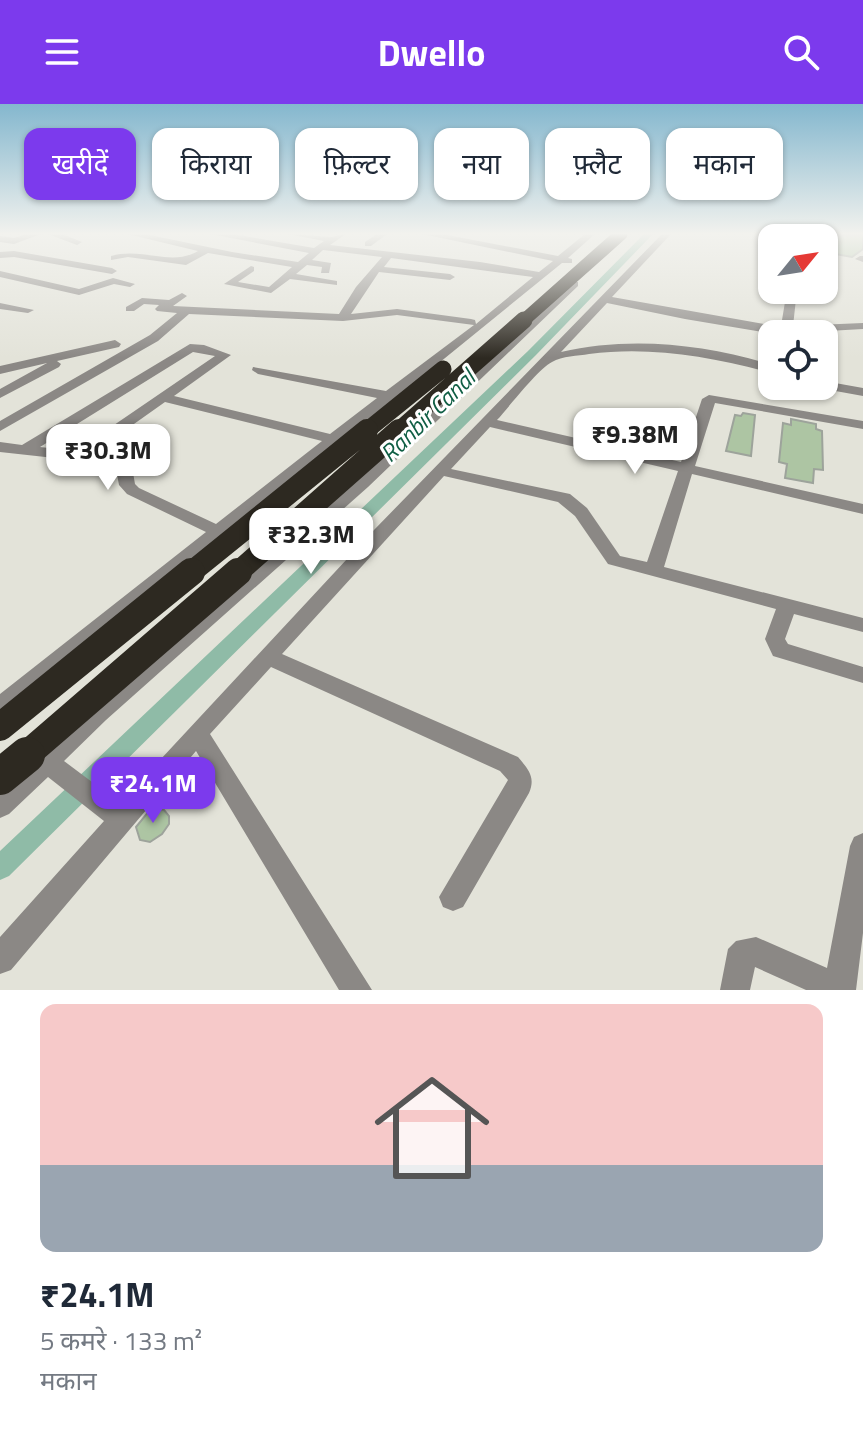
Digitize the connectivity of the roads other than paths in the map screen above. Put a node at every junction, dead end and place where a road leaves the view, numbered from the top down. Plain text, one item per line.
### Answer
1 (9, 275) edge
2 (242, 275) edge
3 (373, 275) edge
4 (435, 275) edge
5 (542, 275) edge
6 (557, 275) edge
7 (574, 275) edge
8 (583, 275) edge
9 (628, 275) edge
10 (289, 276) joint
11 (450, 277) dead end
12 (26, 280) junction
13 (333, 283) dead end
14 (130, 284) dead end
15 (0, 289) edge
16 (182, 296) dead end
17 (605, 299) junction
18 (170, 303) junction
19 (0, 306) edge
20 (130, 309) dead end
21 (28, 310) dead end
22 (186, 311) junction
23 (343, 318) junction
24 (471, 322) dead end
25 (863, 326) edge
26 (758, 327) edge
27 (838, 328) edge
28 (115, 344) dead end
29 (80, 353) junction
30 (58, 357) junction
31 (549, 359) junction
32 (112, 362) junction
33 (758, 365) edge
34 (0, 370) edge
35 (258, 370) dead end
36 (838, 388) edge
37 (863, 392) edge
38 (0, 394) edge
39 (389, 396) junction
40 (164, 398) junction
41 (7, 417) edge
42 (486, 422) junction
43 (863, 425) edge
44 (0, 427) edge
45 (55, 430) junction
46 (335, 440) junction
47 (0, 447) edge
48 (28, 448) junction
49 (82, 454) junction
50 (688, 468) junction
51 (441, 471) junction
52 (863, 509) edge
53 (219, 532) junction
54 (653, 571) junction
55 (788, 605) junction
56 (863, 625) edge
57 (267, 656) junction
58 (863, 675) edge
59 (0, 707) edge
60 (0, 727) edge
61 (197, 733) junction
62 (53, 767) junction
63 (0, 777) edge
64 (0, 806) edge
65 (120, 818) junction
66 (863, 846) edge
67 (860, 882) edge
68 (453, 897) dead end
69 (0, 959) edge
70 (357, 990) edge
71 (735, 990) edge
72 (840, 990) edge

1 - 12 street
2 - 10 street
3 - 23 street
4 - 11 street
5 - 39 street
6 - 60 highway, bridge
7 - 63 highway, bridge
8 - 62 street
9 - 17 street
10 - 13 street
12 - 14 street
12 - 15 street
16 - 18 street
17 - 26 street
17 - 31 street
18 - 20 street
18 - 22 street
19 - 21 street
22 - 23 street
22 - 32 street
23 - 24 street
25 - 27 street
28 - 29 street
29 - 30 street
29 - 32 street
30 - 34 street
30 - 38 street
31 - 33 street
31 - 42 street
32 - 41 street
35 - 39 street
36 - 37 street
39 - 46 street
40 - 45 street
40 - 46 street
40 - 49 street
41 - 44 street
41 - 45 street
42 - 50 street
42 - 51 street
43 - 50 street
45 - 48 street
46 - 53 street
47 - 48 street
48 - 49 street
49 - 53 street
50 - 52 street
50 - 54 street
51 - 54 street
51 - 57 street
53 - 59 street
54 - 55 street
55 - 56 street
55 - 58 street
57 - 61 street
57 - 68 street
61 - 65 street
61 - 70 street
62 - 64 street
62 - 65 street
65 - 69 street
66 - 67 street
67 - 72 street
71 - 72 street

